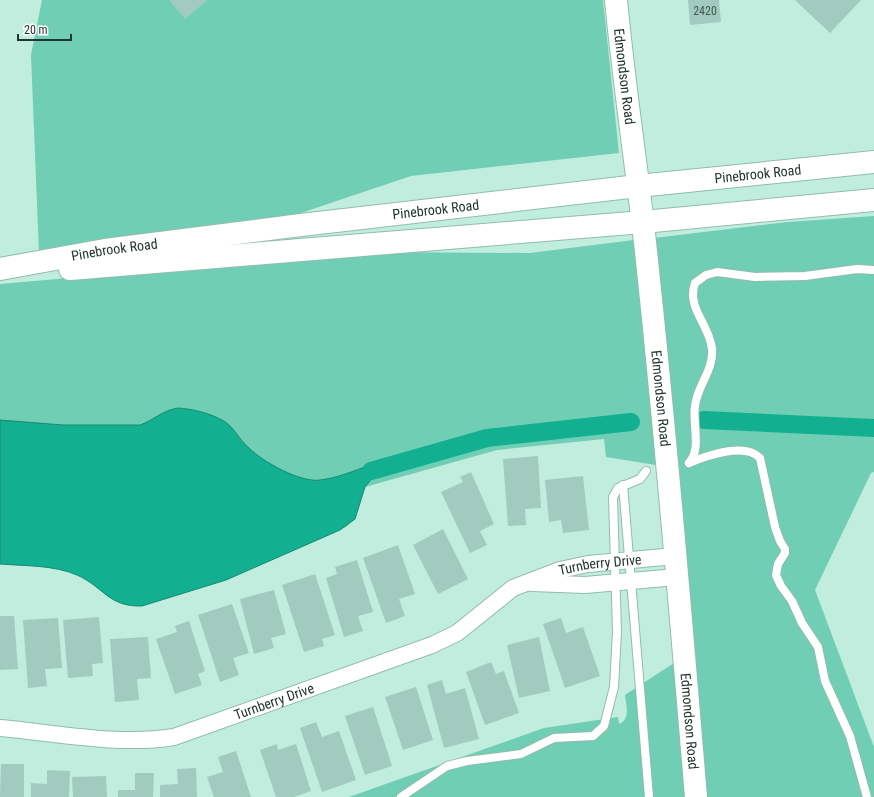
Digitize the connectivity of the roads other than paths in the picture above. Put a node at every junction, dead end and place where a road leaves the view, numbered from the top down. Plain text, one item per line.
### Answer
1 (616, 0) edge
2 (874, 162) edge
3 (638, 186) junction
4 (874, 200) edge
5 (642, 222) junction
6 (0, 269) edge
7 (874, 270) edge
8 (0, 275) edge
9 (646, 471) dead end
10 (623, 485) junction
11 (675, 556) junction
12 (622, 561) junction
13 (677, 577) junction
14 (526, 582) junction
15 (624, 582) junction
16 (0, 728) edge
17 (401, 797) edge
18 (649, 797) edge
19 (696, 797) edge
20 (867, 797) edge

1 - 3 street, Edmondson Road
2 - 3 street, Pinebrook Road
3 - 5 street, Edmondson Road
3 - 6 street, Pinebrook Road
4 - 5 street, Pinebrook Road
5 - 8 street, Pinebrook Road
5 - 11 street, Edmondson Road
7 - 20 lane
9 - 10 lane
10 - 12 lane
10 - 12 lane
11 - 12 street, Turnberry Drive
11 - 13 street, Edmondson Road
12 - 14 street, Turnberry Drive
12 - 15 lane
12 - 15 lane
13 - 15 street, Turnberry Drive
13 - 19 street, Edmondson Road
14 - 15 street, Turnberry Drive
14 - 16 street, Turnberry Drive
15 - 17 lane
15 - 18 lane

